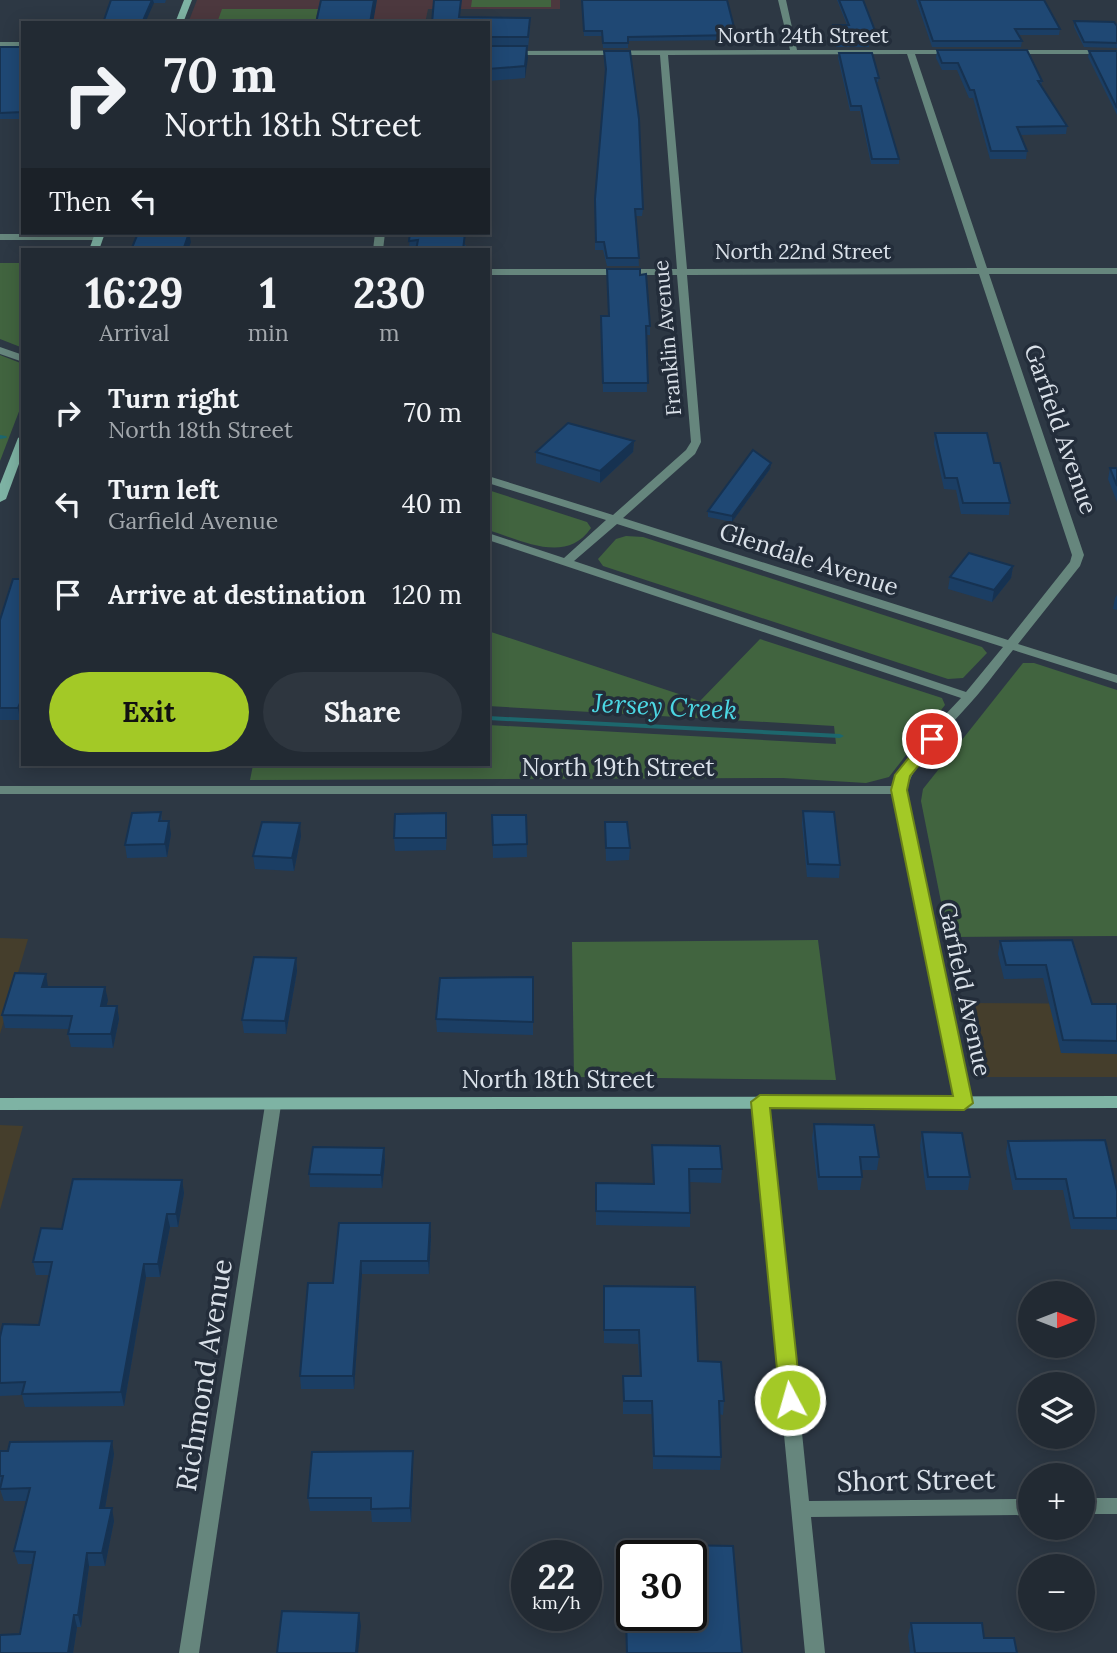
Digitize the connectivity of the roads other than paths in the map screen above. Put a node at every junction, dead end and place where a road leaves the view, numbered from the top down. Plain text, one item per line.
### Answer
1 (188, 0) edge
2 (782, 0) edge
3 (180, 21) edge
4 (0, 44) edge
5 (21, 44) edge
6 (794, 52) junction
7 (911, 52) junction
8 (965, 52) edge
9 (1007, 52) edge
10 (1117, 52) edge
11 (490, 53) edge
12 (664, 53) junction
13 (99, 235) edge
14 (0, 237) edge
15 (680, 270) junction
16 (981, 271) junction
17 (1117, 271) edge
18 (490, 272) edge
19 (0, 350) edge
20 (21, 358) edge
21 (21, 443) edge
22 (490, 480) edge
23 (0, 499) edge
24 (616, 520) junction
25 (490, 537) edge
26 (566, 562) junction
27 (1009, 645) junction
28 (1117, 679) edge
29 (969, 697) junction
30 (0, 790) edge
31 (899, 790) junction
32 (760, 1102) junction
33 (1117, 1102) edge
34 (964, 1103) junction
35 (0, 1104) edge
36 (273, 1105) junction
37 (1095, 1506) edge
38 (1117, 1506) edge
39 (1018, 1507) edge
40 (801, 1509) junction
41 (190, 1653) edge
42 (815, 1653) edge

1 - 3 main road
2 - 6 street
4 - 5 street
6 - 7 street, North 24th Street
6 - 12 street, North 24th Street
7 - 8 street, North 24th Street
7 - 16 street, Garfield Avenue
9 - 10 street
11 - 12 street, North 24th Street
12 - 15 street, Franklin Avenue
13 - 14 street
15 - 16 street, North 22nd Street
15 - 18 street, North 22nd Street
15 - 24 street, Franklin Avenue
16 - 17 street, North 22nd Street
16 - 27 street, Garfield Avenue
19 - 20 street
21 - 23 main road
22 - 24 street, Glendale Avenue
24 - 26 street, Franklin Avenue
24 - 27 street, Glendale Avenue
25 - 26 street
26 - 29 street
27 - 28 street, Glendale Avenue
27 - 29 street, Garfield Avenue
29 - 31 street, Garfield Avenue
30 - 31 street, North 19th Street
31 - 34 street, Garfield Avenue
32 - 34 main road, North 18th Street
32 - 36 main road, North 18th Street
32 - 40 street
33 - 34 main road, North 18th Street
35 - 36 main road, North 18th Street
36 - 41 street, Richmond Avenue
37 - 38 street
39 - 40 street, Short Street
40 - 42 street

